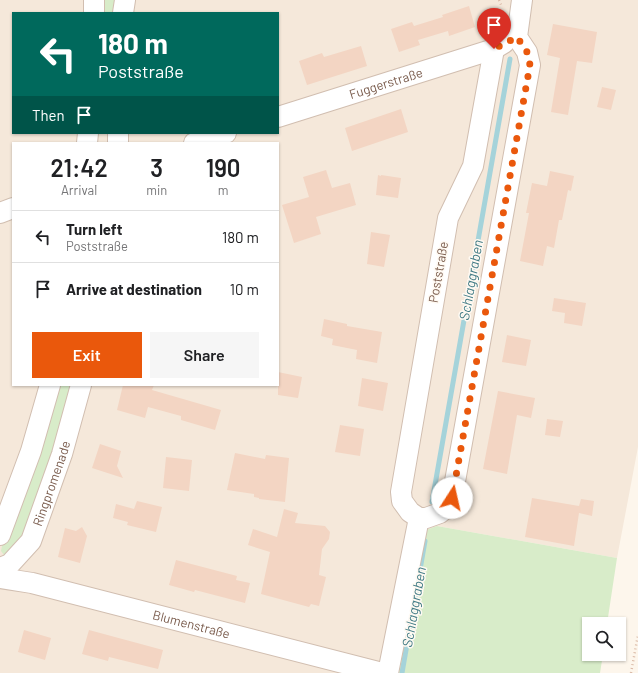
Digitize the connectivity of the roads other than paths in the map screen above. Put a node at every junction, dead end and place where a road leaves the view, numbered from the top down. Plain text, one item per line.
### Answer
1 (94, 0) edge
2 (125, 0) edge
3 (522, 0) edge
4 (94, 12) edge
5 (123, 12) edge
6 (517, 37) junction
7 (494, 49) junction
8 (279, 117) edge
9 (223, 134) edge
10 (197, 142) edge
11 (12, 208) edge
12 (0, 213) edge
13 (50, 386) edge
14 (82, 386) edge
15 (418, 518) junction
16 (0, 535) edge
17 (0, 568) edge
18 (0, 578) edge
19 (381, 672) edge

1 - 4 street
2 - 5 street
3 - 6 street
6 - 7 street
6 - 15 street
7 - 8 street, Fuggerstraße
7 - 15 street, Poststraße
9 - 10 street
11 - 12 street
13 - 16 street
14 - 17 street, Ringpromenade
15 - 19 street
18 - 19 street, Blumenstraße

